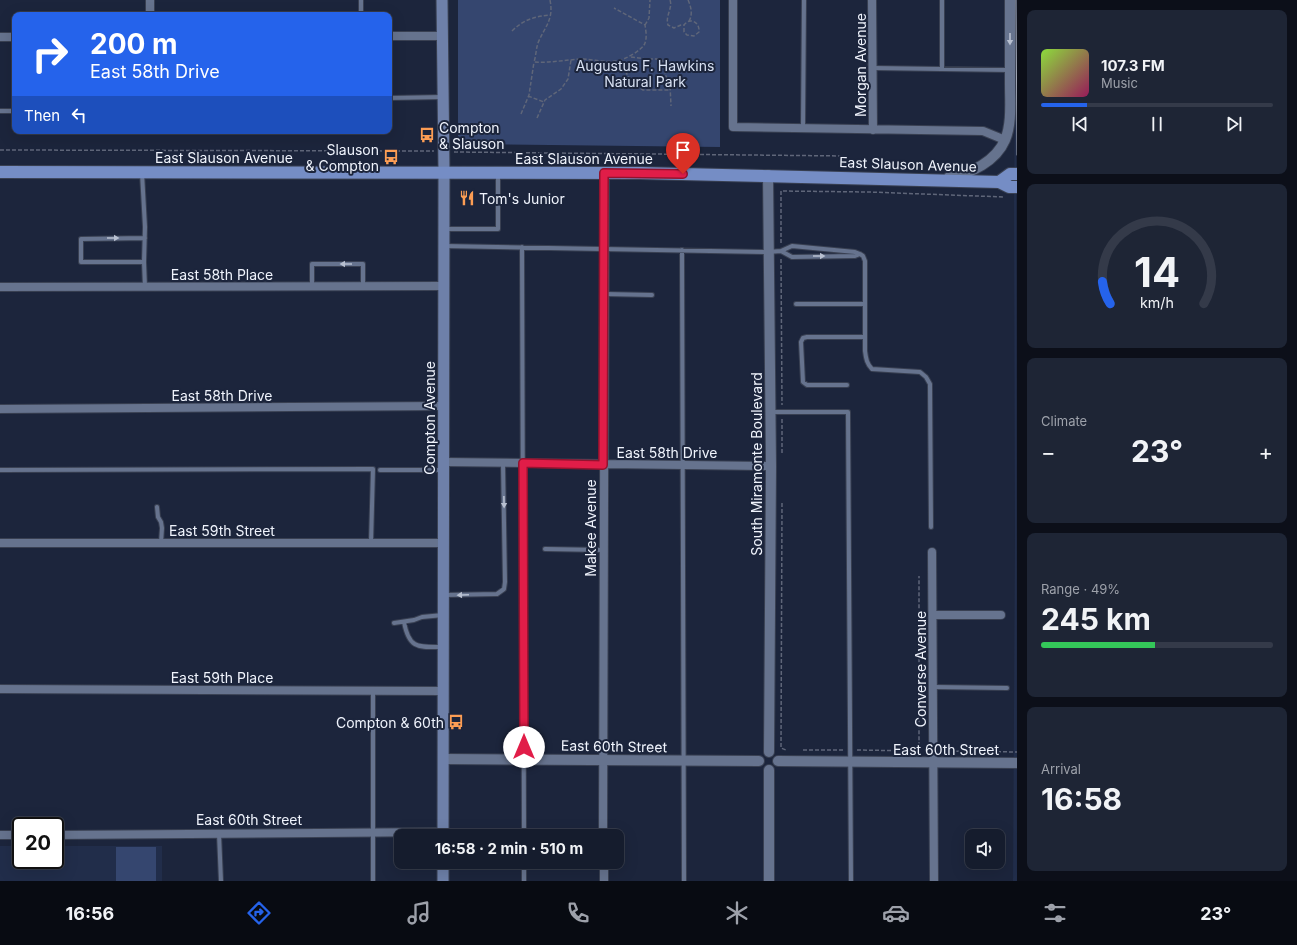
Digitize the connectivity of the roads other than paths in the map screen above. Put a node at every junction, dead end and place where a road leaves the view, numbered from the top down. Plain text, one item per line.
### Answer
1 (150, 0) edge
2 (361, 0) edge
3 (442, 0) edge
4 (733, 0) edge
5 (804, 0) edge
6 (872, 0) edge
7 (942, 0) edge
8 (1010, 0) edge
9 (150, 12) edge
10 (361, 12) edge
11 (392, 36) edge
12 (443, 36) junction
13 (0, 37) edge
14 (12, 37) edge
15 (873, 68) junction
16 (942, 69) junction
17 (1010, 70) junction
18 (443, 97) junction
19 (392, 98) edge
20 (0, 111) edge
21 (12, 111) edge
22 (803, 128) junction
23 (873, 130) junction
24 (1005, 140) junction
25 (0, 172) edge
26 (142, 172) junction
27 (444, 172) junction
28 (498, 172) junction
29 (604, 173) junction
30 (1017, 174) edge
31 (768, 175) junction
32 (934, 180) junction
33 (999, 182) junction
34 (1017, 187) edge
35 (444, 229) junction
36 (145, 238) junction
37 (444, 246) junction
38 (522, 247) junction
39 (604, 249) junction
40 (682, 250) junction
41 (781, 251) junction
42 (768, 252) junction
43 (860, 254) junction
44 (144, 262) junction
45 (363, 286) junction
46 (444, 286) junction
47 (0, 287) edge
48 (145, 287) junction
49 (312, 287) junction
50 (604, 294) junction
51 (652, 295) dead end
52 (796, 304) dead end
53 (865, 304) junction
54 (865, 336) junction
55 (847, 385) dead end
56 (444, 406) junction
57 (0, 410) edge
58 (770, 412) junction
59 (503, 463) junction
60 (523, 463) junction
61 (603, 465) junction
62 (682, 465) junction
63 (444, 466) junction
64 (771, 466) junction
65 (0, 470) edge
66 (380, 470) dead end
67 (157, 507) dead end
68 (931, 527) dead end
69 (0, 543) edge
70 (161, 543) junction
71 (372, 543) junction
72 (444, 543) junction
73 (544, 550) dead end
74 (603, 550) junction
75 (932, 552) dead end
76 (444, 595) junction
77 (933, 614) junction
78 (444, 615) junction
79 (1001, 616) dead end
80 (404, 622) junction
81 (394, 623) dead end
82 (444, 647) junction
83 (934, 688) junction
84 (1007, 688) dead end
85 (0, 689) edge
86 (373, 690) junction
87 (443, 691) junction
88 (769, 752) junction
89 (444, 758) junction
90 (524, 759) junction
91 (603, 760) junction
92 (684, 761) junction
93 (760, 761) junction
94 (778, 761) junction
95 (851, 762) junction
96 (934, 763) junction
97 (1017, 763) edge
98 (769, 770) junction
99 (443, 829) edge
100 (524, 829) edge
101 (604, 829) edge
102 (373, 832) junction
103 (219, 833) junction
104 (394, 833) edge
105 (0, 835) edge
106 (12, 835) edge
107 (64, 835) edge
108 (443, 869) edge
109 (524, 869) edge
110 (604, 869) edge
111 (221, 881) edge
112 (373, 881) edge
113 (443, 881) edge
114 (524, 881) edge
115 (604, 881) edge
116 (684, 881) edge
117 (769, 881) edge
118 (851, 881) edge
119 (934, 881) edge

1 - 9 street
2 - 10 lane
3 - 12 main road, Compton Avenue
4 - 22 street
5 - 22 lane
6 - 15 street, Morgan Avenue
7 - 16 lane
8 -> 17 street
11 - 12 street
12 - 18 main road, Compton Avenue
13 - 14 street
15 - 16 lane
15 - 23 street, Morgan Avenue
16 - 17 lane
17 - 24 street
18 - 19 lane
18 - 27 main road, Compton Avenue
20 - 21 lane
22 - 23 street
23 - 24 street
24 - 32 street
25 - 26 main road, East Slauson Avenue
26 - 27 main road, East Slauson Avenue
26 - 36 lane
27 - 28 main road, East Slauson Avenue
27 - 35 main road, Compton Avenue
28 - 29 main road, East Slauson Avenue
28 - 35 lane
29 - 31 main road, East Slauson Avenue
29 - 39 street, Makee Avenue
30 - 33 main road, East Slauson Avenue
31 - 32 main road, East Slauson Avenue
31 - 42 street, South Miramonte Boulevard
32 - 33 main road, East Slauson Avenue
33 - 34 main road, East Slauson Avenue
35 - 37 main road, Compton Avenue
36 - 44 lane
44 -> 36 lane
37 - 38 lane
37 - 46 main road, Compton Avenue
38 - 39 lane
38 - 60 lane
39 - 40 lane
39 - 50 street, Makee Avenue
40 - 42 lane
40 - 62 lane
41 - 42 lane
41 - 43 lane
41 -> 43 lane
42 - 58 street, South Miramonte Boulevard
43 - 53 lane
44 - 48 lane
45 - 46 street, East 58th Place
45 - 49 street, East 58th Place
45 -> 49 lane
46 - 56 main road, Compton Avenue
47 - 48 street, East 58th Place
48 - 49 street, East 58th Place
50 - 51 lane
50 - 61 street, Makee Avenue
52 - 53 lane
53 - 54 lane
54 - 55 lane
54 - 68 lane
56 - 57 street, East 58th Drive
56 - 63 main road, Compton Avenue
58 - 64 street, South Miramonte Boulevard
58 - 95 lane
59 - 60 street, East 58th Drive
59 - 63 street, East 58th Drive
59 -> 76 lane
60 - 61 street, East 58th Drive
60 - 90 lane
61 - 62 street, East 58th Drive
61 - 74 street, Makee Avenue
62 - 64 street, East 58th Drive
62 - 92 lane
63 - 66 lane
63 - 72 main road, Compton Avenue
64 - 88 street, South Miramonte Boulevard
65 - 71 lane
67 - 70 lane
69 - 70 street, East 59th Street
70 - 71 street, East 59th Street
71 - 72 street, East 59th Street
72 - 76 main road, Compton Avenue
73 - 74 lane
74 - 91 street, Makee Avenue
75 - 77 street, Converse Avenue
76 - 78 main road, Compton Avenue
77 - 79 street
77 - 83 street, Converse Avenue
78 - 80 lane
78 - 82 main road, Compton Avenue
80 - 81 lane
80 - 82 lane
82 - 87 main road, Compton Avenue
83 - 84 lane
83 - 96 street, Converse Avenue
85 - 86 street, East 59th Place
86 - 87 street, East 59th Place
86 - 102 lane
87 - 89 main road, Compton Avenue
88 - 93 street
88 - 94 street
89 - 90 street, East 60th Street
89 - 99 main road, Compton Avenue
90 - 91 street, East 60th Street
90 - 100 lane
91 - 92 street, East 60th Street
91 - 101 street, Makee Avenue
92 - 93 street, East 60th Street
92 - 116 lane
93 - 98 street
94 - 95 street, East 60th Street
94 - 98 street
95 - 96 street, East 60th Street
95 - 118 lane
96 - 97 street, East 60th Street
96 - 119 street, Converse Avenue
98 - 117 street
102 - 103 street, East 60th Street
102 - 104 street, East 60th Street
102 - 112 lane
103 - 107 street, East 60th Street
103 - 111 lane
105 - 106 street
108 - 113 main road
109 - 114 lane
110 - 115 street

